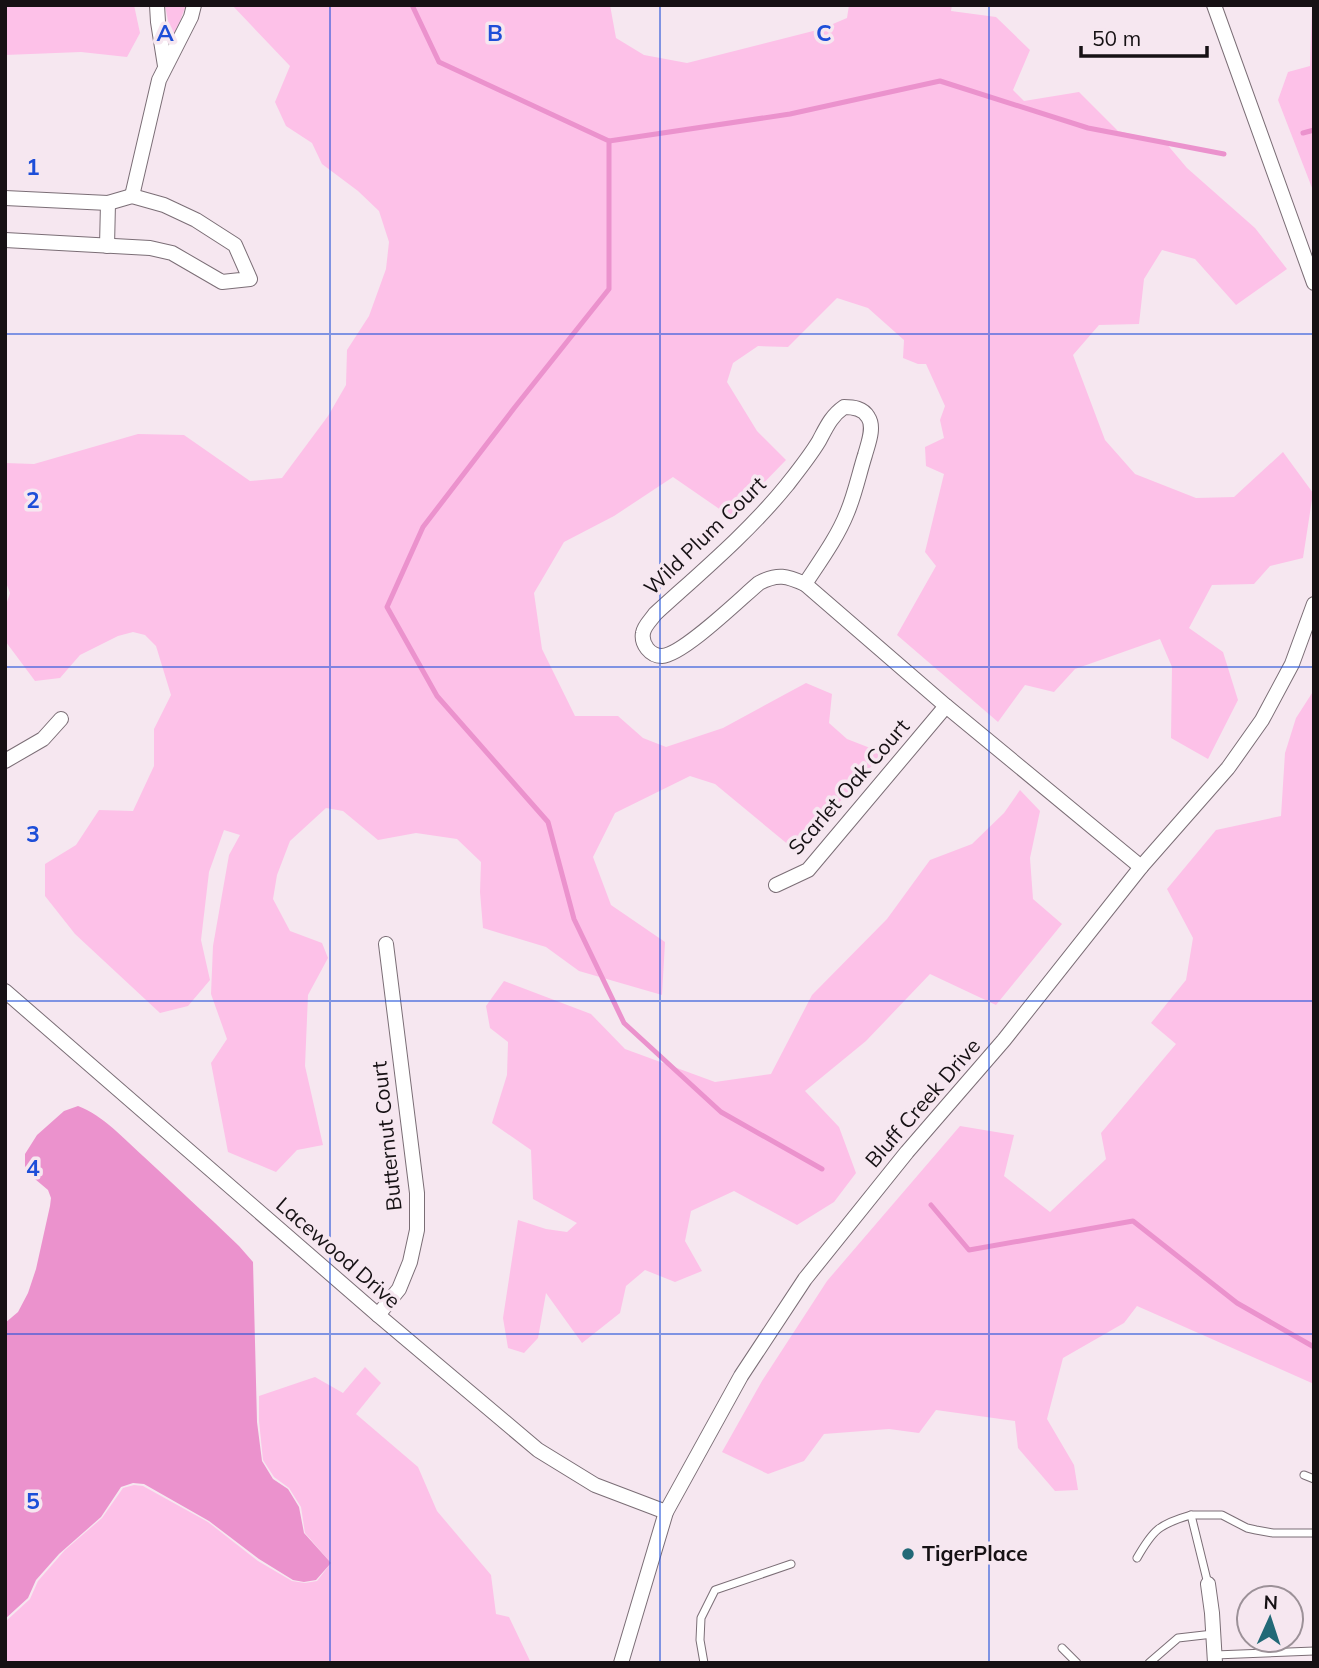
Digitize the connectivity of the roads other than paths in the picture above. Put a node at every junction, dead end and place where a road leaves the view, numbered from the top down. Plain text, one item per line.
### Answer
1 (157, 5) edge
2 (194, 5) edge
3 (1214, 5) edge
4 (165, 66) junction
5 (132, 195) junction
6 (5, 198) edge
7 (108, 203) junction
8 (5, 240) edge
9 (107, 246) junction
10 (1314, 283) edge
11 (805, 584) junction
12 (1314, 604) edge
13 (946, 706) junction
14 (61, 719) dead end
15 (5, 761) edge
16 (1141, 867) junction
17 (776, 886) dead end
18 (386, 944) dead end
19 (5, 991) edge
20 (378, 1315) junction
21 (1304, 1475) dead end
22 (1314, 1479) edge
23 (666, 1512) junction
24 (1191, 1515) junction
25 (1314, 1533) edge
26 (1137, 1558) dead end
27 (791, 1564) dead end
28 (1208, 1584) joint
29 (1213, 1634) junction
30 (1062, 1648) dead end
31 (1314, 1651) edge
32 (1215, 1659) edge
33 (621, 1663) edge
34 (704, 1663) edge
35 (1077, 1663) edge
36 (1149, 1663) edge

1 - 4 street
2 - 4 street
3 - 10 street
4 - 5 street
5 - 7 street
5 - 9 street
6 - 7 street
7 - 9 street
8 - 9 street
11 - 11 street, Wild Plum Court
11 - 13 street
12 - 16 street, Bluff Creek Drive
13 - 16 street
13 - 17 street, Scarlet Oak Court
14 - 15 street
16 - 23 street, Bluff Creek Drive
18 - 20 street, Butternut Court
19 - 20 street, Lacewood Drive
20 - 23 street, Lacewood Drive
21 - 22 lane
23 - 33 street, Bluff Creek Drive
24 - 25 lane
24 - 26 lane
24 - 28 lane
27 - 34 lane
28 - 29 street
29 - 32 street
29 - 36 lane
30 - 35 lane
31 - 32 lane

